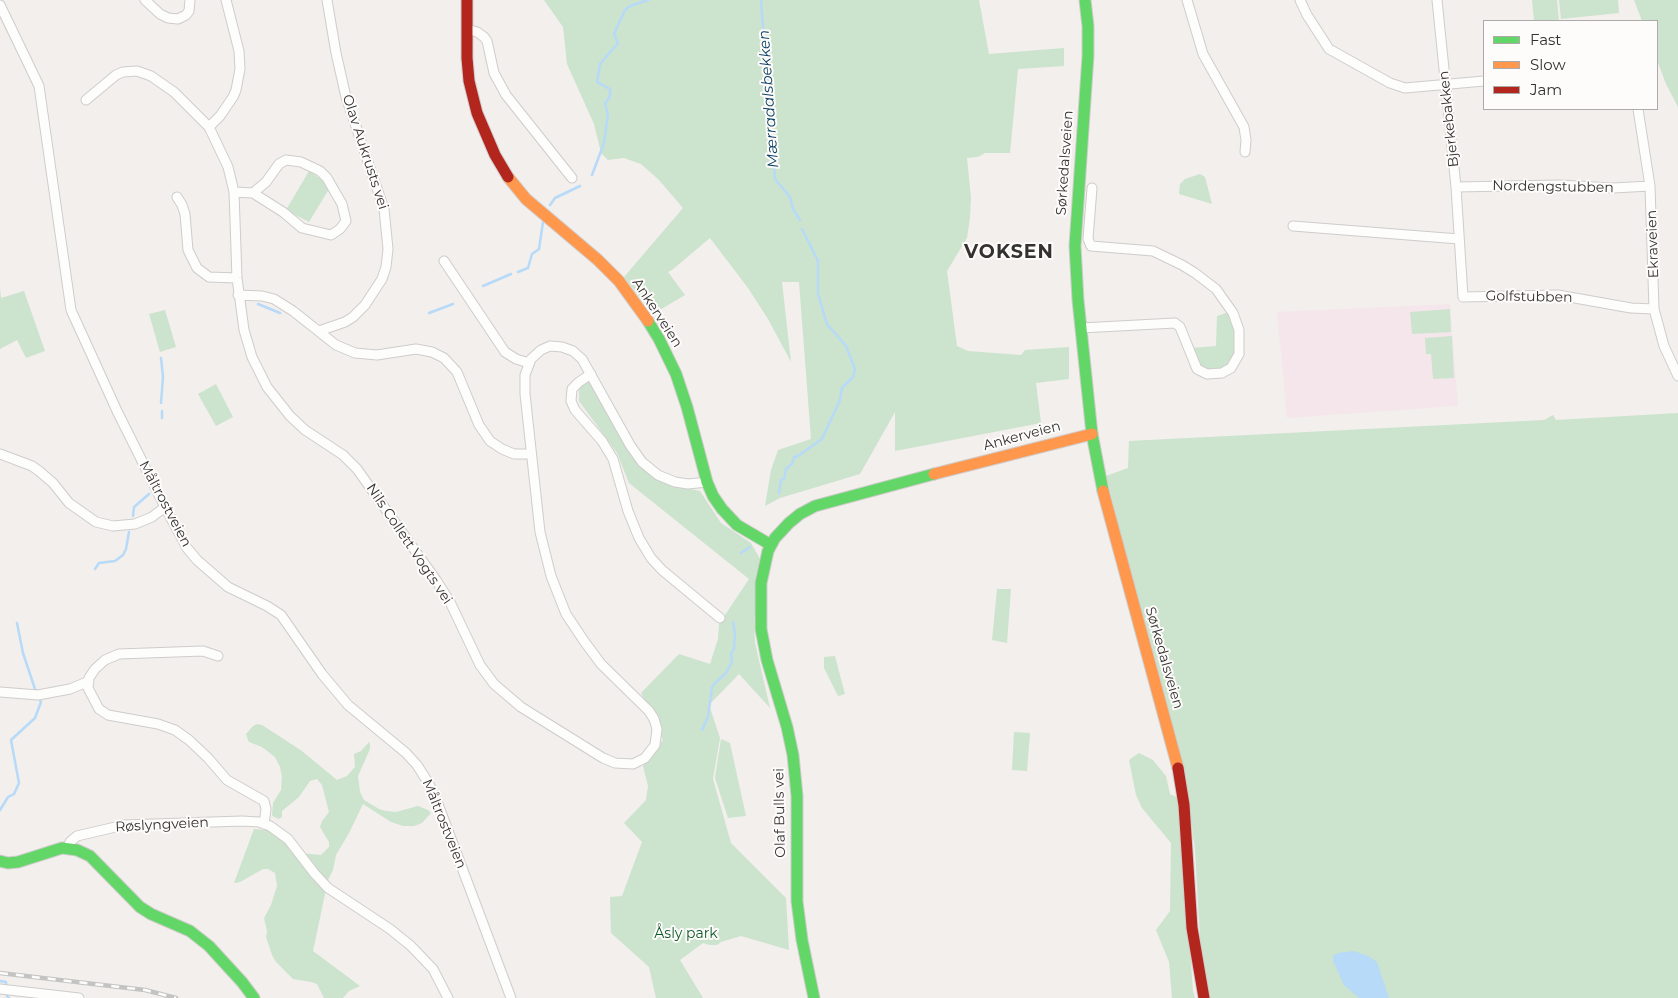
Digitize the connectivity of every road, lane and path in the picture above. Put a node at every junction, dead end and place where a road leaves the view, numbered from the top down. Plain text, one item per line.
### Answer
1 (145, 0) edge
2 (190, 0) edge
3 (226, 0) edge
4 (327, 0) edge
5 (467, 0) edge
6 (1085, 0) edge
7 (1187, 0) edge
8 (1300, 0) edge
9 (1437, 0) edge
10 (0, 5) edge
11 (467, 29) junction
12 (1483, 81) edge
13 (1446, 85) junction
14 (86, 100) dead end
15 (1638, 110) edge
16 (210, 127) junction
17 (1245, 152) dead end
18 (572, 178) dead end
19 (1650, 186) junction
20 (1456, 187) junction
21 (1092, 188) dead end
22 (234, 192) junction
23 (253, 193) junction
24 (177, 197) dead end
25 (1293, 226) dead end
26 (1459, 239) junction
27 (444, 261) dead end
28 (237, 278) junction
29 (238, 295) junction
30 (1463, 296) joint
31 (1654, 309) junction
32 (1081, 328) junction
33 (319, 331) junction
34 (529, 363) junction
35 (591, 374) junction
36 (1678, 376) edge
37 (1092, 434) junction
38 (0, 454) edge
39 (531, 454) junction
40 (707, 482) junction
41 (165, 508) junction
42 (771, 545) junction
43 (760, 600) joint
44 (720, 618) dead end
45 (218, 656) dead end
46 (87, 682) junction
47 (0, 692) edge
48 (264, 824) junction
49 (68, 848) junction
50 (0, 861) edge
51 (0, 989) edge
52 (79, 998) edge
53 (254, 998) edge
54 (448, 998) edge
55 (511, 998) edge
56 (814, 998) edge
57 (1204, 998) edge

1 - 2 street
3 - 16 street
4 - 33 street, Olav Aukrusts vei
5 - 11 main road, Ankerveien
6 - 32 main road, Sørkedalsveien
7 - 17 street
8 - 13 street
9 - 13 street, Bjerkebakken
10 - 41 street, Måltrostveien
11 - 18 street
11 - 40 main road, Ankerveien
12 - 13 street
13 - 20 street, Bjerkebakken
14 - 16 street, Nils Collett Vogts vei
15 - 19 street, Ekraveien
16 - 22 street, Nils Collett Vogts vei
19 - 20 street, Nordengstubben
19 - 31 street, Ekraveien
20 - 26 street, Bjerkebakken
21 - 32 street, Sørkedalsveien
22 - 23 street
22 - 28 street, Nils Collett Vogts vei
23 - 23 street
24 - 28 street
25 - 26 street
26 - 30 street, Bjerkebakken
27 - 34 street
28 - 29 street, Nils Collett Vogts vei
29 - 33 street
29 - 39 street, Nils Collett Vogts vei
30 - 31 street, Golfstubben
31 - 36 street, Ekraveien
32 - 37 main road, Sørkedalsveien
33 - 39 street
34 - 35 street
34 - 39 street, Nils Collett Vogts vei
35 - 40 street
35 - 44 street
37 - 42 main road, Ankerveien
37 - 57 main road, Sørkedalsveien
38 - 41 street
40 - 42 main road, Ankerveien
41 - 55 street, Måltrostveien
42 - 43 main road, Ankerveien
43 - 56 main road, Olaf Bulls vei
45 - 46 street
46 - 47 street
46 - 48 street
48 - 49 street, Røslyngveien
48 - 54 street
49 - 50 main road
49 - 53 main road
51 - 52 street

